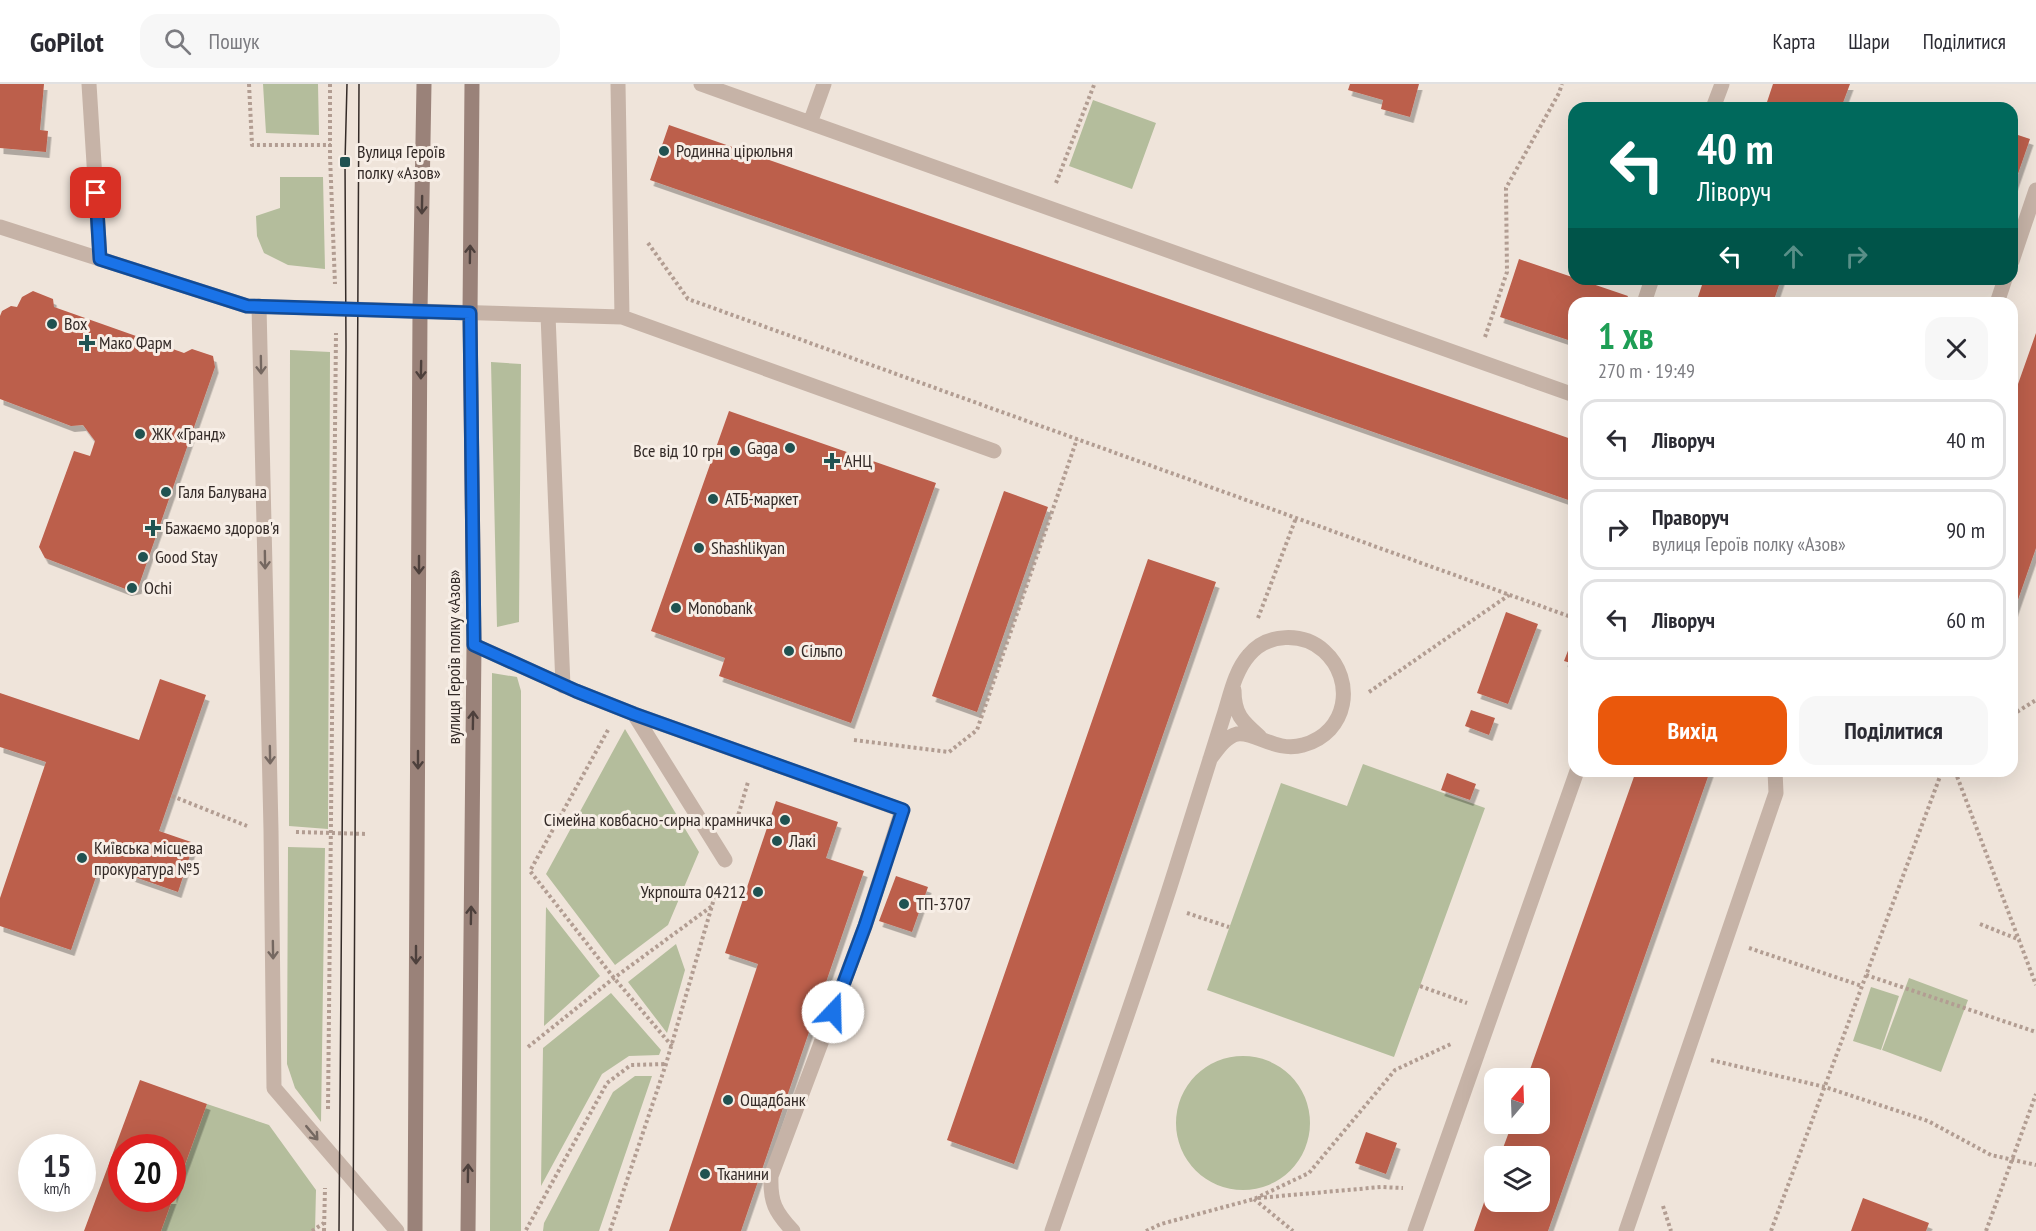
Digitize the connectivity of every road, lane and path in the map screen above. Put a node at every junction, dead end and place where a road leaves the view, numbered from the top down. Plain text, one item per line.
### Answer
1 (89, 84) edge
2 (249, 84) edge
3 (330, 84) edge
4 (424, 84) edge
5 (472, 84) edge
6 (618, 84) edge
7 (701, 84) edge
8 (824, 84) edge
9 (1562, 84) edge
10 (1722, 84) edge
11 (1094, 86) dead end
12 (1715, 102) edge
13 (810, 123) junction
14 (331, 145) junction
15 (2036, 190) edge
16 (1047, 207) junction
17 (0, 227) edge
18 (647, 242) dead end
19 (2018, 243) edge
20 (100, 259) junction
21 (259, 306) junction
22 (336, 309) junction
23 (420, 311) junction
24 (470, 313) junction
25 (548, 315) junction
26 (622, 317) junction
27 (1477, 360) junction
28 (1568, 393) edge
29 (1077, 439) junction
30 (994, 451) dead end
31 (1296, 518) junction
32 (1509, 595) junction
33 (1568, 616) edge
34 (1256, 624) dead end
35 (474, 645) junction
36 (1234, 684) junction
37 (563, 686) junction
38 (2036, 700) edge
39 (627, 711) junction
40 (1341, 711) junction
41 (2018, 711) edge
42 (854, 740) dead end
43 (1267, 743) junction
44 (754, 758) junction
45 (1210, 759) junction
46 (1575, 777) edge
47 (1775, 777) edge
48 (1940, 777) edge
49 (1957, 777) edge
50 (725, 860) junction
51 (1165, 905) junction
52 (713, 906) junction
53 (1980, 924) dead end
54 (1229, 927) dead end
55 (1726, 940) junction
56 (2020, 940) junction
57 (1866, 975) junction
58 (614, 978) junction
59 (2036, 985) edge
60 (1420, 986) dead end
61 (1862, 986) junction
62 (1492, 1012) junction
63 (1487, 1027) junction
64 (2036, 1032) edge
65 (672, 1046) junction
66 (528, 1047) dead end
67 (1686, 1055) junction
68 (666, 1064) junction
69 (1825, 1087) junction
70 (2036, 1094) edge
71 (327, 1150) junction
72 (2012, 1160) junction
73 (2036, 1166) edge
74 (1430, 1190) junction
75 (1254, 1199) junction
76 (324, 1222) junction
77 (526, 1230) edge
78 (312, 1231) edge
79 (324, 1231) edge
80 (396, 1231) edge
81 (415, 1231) edge
82 (468, 1231) edge
83 (610, 1231) edge
84 (793, 1231) edge
85 (1052, 1231) edge
86 (1146, 1231) edge
87 (1293, 1231) edge
88 (1415, 1231) edge
89 (1626, 1231) edge
90 (1771, 1231) edge
91 (1986, 1231) edge

1 - 20 lane
2 - 14 path
3 - 14 path
4 -> 23 main road, вулиця Героїв полку «Азов»
24 -> 5 main road, вулиця Героїв полку «Азов»
6 - 26 lane
7 - 13 lane
8 - 13 lane
9 - 27 path
10 - 12 lane
11 - 16 path
13 - 16 lane
14 - 22 path
15 - 19 lane
16 - 27 lane
17 - 20 lane
18 - 29 path
20 - 21 lane
21 - 22 lane
21 -> 71 lane
22 - 23 lane
22 - 71 path
23 - 24 lane
23 -> 81 main road, вулиця Героїв полку «Азов»
24 - 25 lane
24 - 35 main road, вулиця Героїв полку «Азов»
25 - 26 lane
25 - 37 lane
26 - 30 lane
27 - 28 lane
29 - 31 path
29 - 42 path
31 - 32 path
31 - 34 path
32 - 33 path
32 - 40 path
35 - 37 lane
82 -> 35 main road, вулиця Героїв полку «Азов»
36 - 40 lane
36 - 43 lane
36 - 45 lane
37 - 39 lane
38 - 41 path
39 - 44 lane
39 - 50 lane
39 - 58 path
40 - 43 lane
43 - 45 lane
44 - 50 path
44 - 84 lane
45 - 51 lane
46 - 62 lane
47 - 55 lane
48 - 57 path
49 - 56 path
50 - 52 path
51 - 54 path
51 - 85 lane
52 - 58 path
52 - 65 path
53 - 56 path
55 - 61 path
55 - 67 lane
56 - 59 path
57 - 61 path
57 - 64 path
58 - 65 path
58 - 66 path
60 - 62 path
61 - 69 path
62 - 63 lane
63 - 74 lane
63 - 75 path
65 - 68 path
67 - 69 path
67 - 89 lane
68 - 77 path
68 - 83 path
69 - 72 path
69 - 90 path
70 - 72 path
71 - 76 path
71 - 80 lane
72 - 73 path
72 - 91 path
74 - 75 path
74 - 88 lane
75 - 86 path
75 - 87 path
76 - 78 path
76 - 79 path

